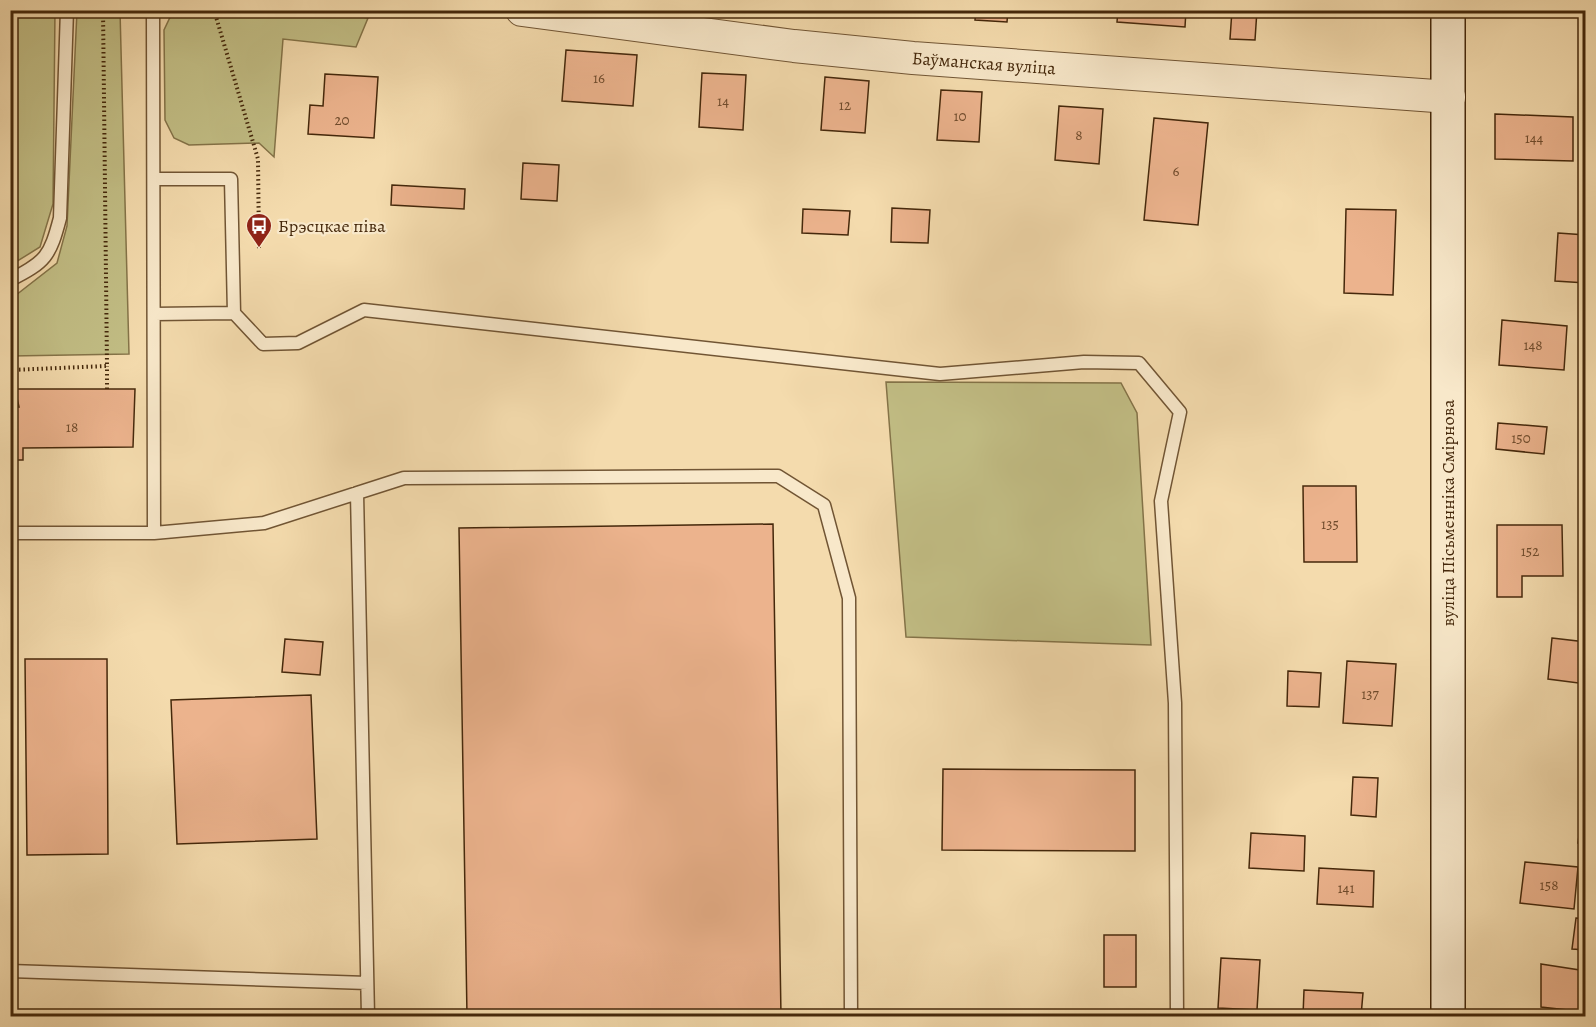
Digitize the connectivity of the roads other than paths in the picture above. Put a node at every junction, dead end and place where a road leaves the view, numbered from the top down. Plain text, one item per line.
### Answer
1 (68, 10) edge
2 (153, 10) edge
3 (522, 10) edge
4 (1448, 10) edge
5 (1449, 97) junction
6 (155, 179) junction
7 (10, 280) edge
8 (234, 313) junction
9 (154, 314) junction
10 (357, 493) junction
11 (10, 533) edge
12 (154, 533) junction
13 (10, 971) edge
14 (367, 983) junction
15 (368, 1017) edge
16 (851, 1017) edge
17 (1178, 1017) edge
18 (1448, 1017) edge

1 - 7 lane
2 - 6 lane
3 - 5 street, Баўманская вуліца
4 - 5 main road, вуліца Пісьменніка Смірнова
5 - 18 main road, вуліца Пісьменніка Смірнова
6 - 8 lane
6 - 9 lane
8 - 9 lane
8 - 17 lane
9 - 12 lane
10 - 12 lane
10 - 14 lane
10 - 16 lane
11 - 12 lane
13 - 14 lane
14 - 15 lane

